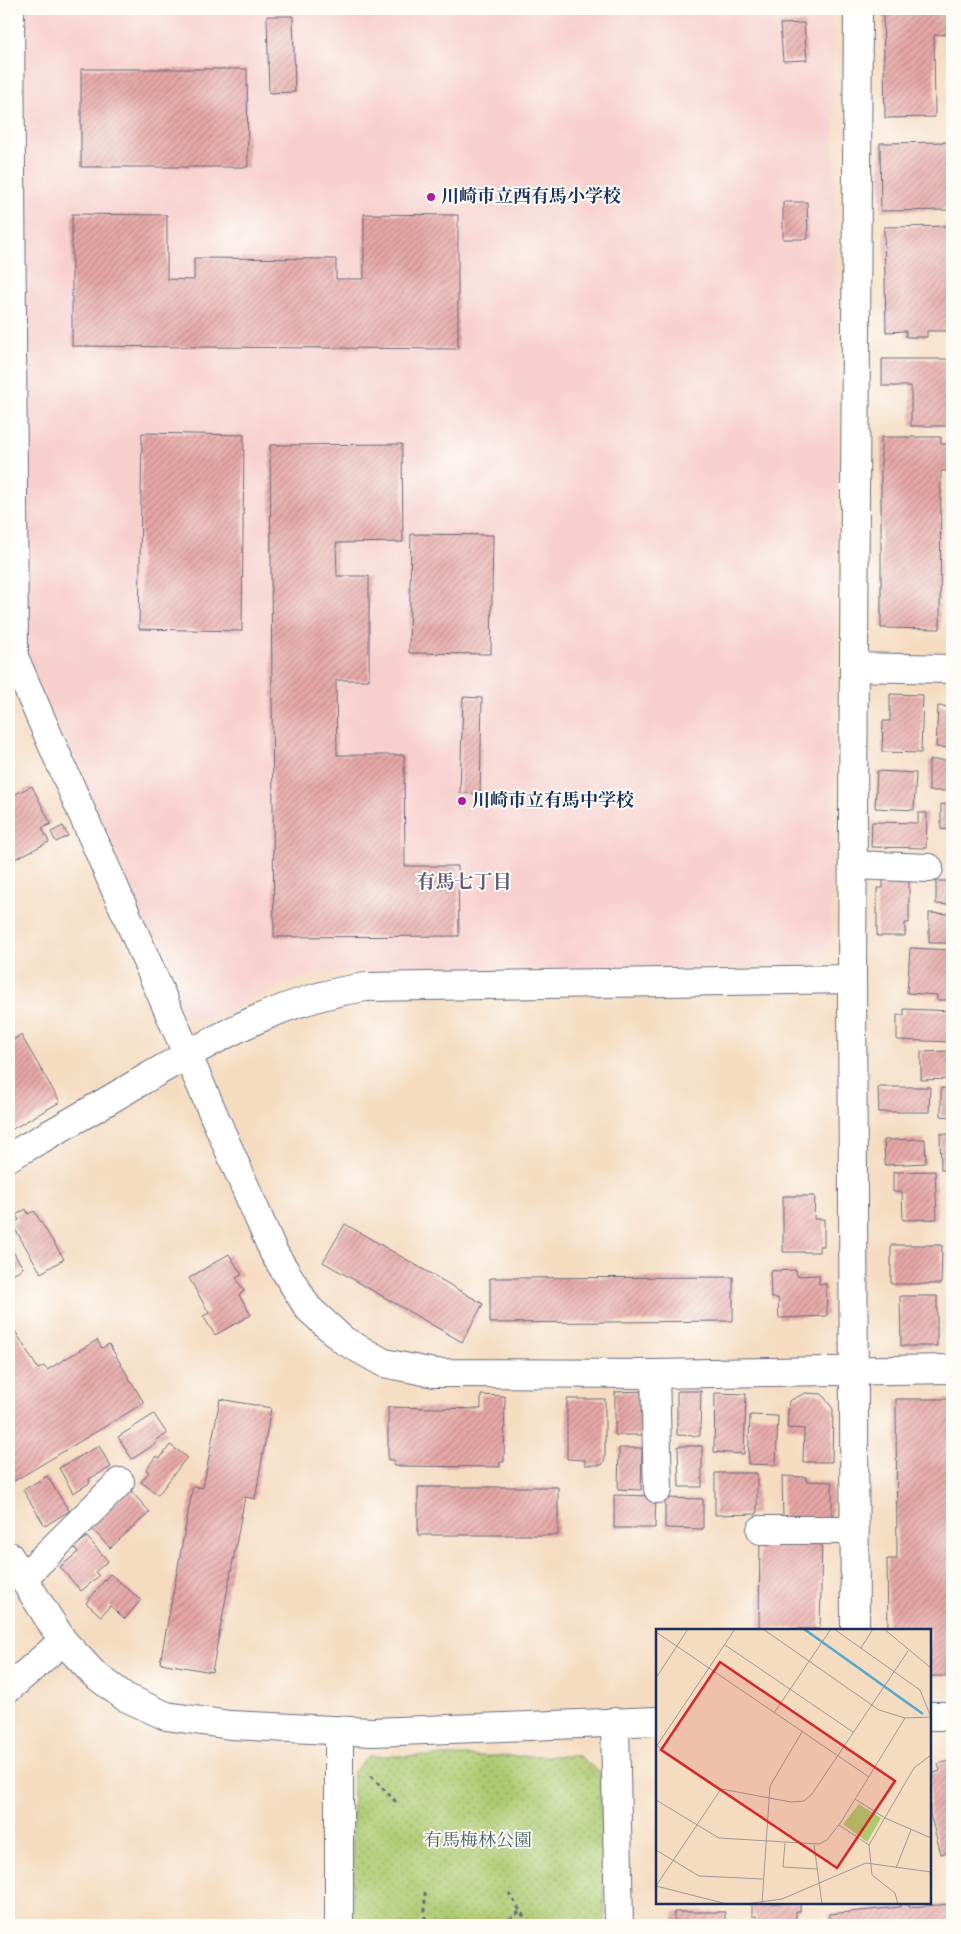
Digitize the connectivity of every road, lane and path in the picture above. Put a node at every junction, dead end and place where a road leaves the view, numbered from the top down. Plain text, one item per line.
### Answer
1 (10, 9) edge
2 (858, 9) edge
3 (11, 657) edge
4 (854, 667) junction
5 (952, 669) edge
6 (853, 865) junction
7 (929, 868) dead end
8 (852, 979) junction
9 (188, 1054) junction
10 (9, 1157) edge
11 (952, 1369) edge
12 (855, 1372) junction
13 (655, 1374) junction
14 (120, 1482) dead end
15 (658, 1489) dead end
16 (761, 1530) dead end
17 (855, 1530) junction
18 (9, 1556) edge
19 (22, 1580) junction
20 (854, 1629) edge
21 (63, 1641) junction
22 (9, 1688) edge
23 (931, 1716) edge
24 (952, 1716) edge
25 (656, 1721) edge
26 (616, 1722) junction
27 (339, 1730) junction
28 (366, 1770) dead end
29 (396, 1802) dead end
30 (425, 1892) dead end
31 (509, 1893) dead end
32 (519, 1912) junction
33 (425, 1921) dead end
34 (339, 1925) edge
35 (506, 1925) edge
36 (529, 1925) edge
37 (619, 1925) edge

1 - 3 street
2 - 4 street
3 - 9 street
4 - 5 street
4 - 6 street
6 - 7 street
6 - 8 street
8 - 9 street
8 - 12 street
9 - 10 street
9 - 13 street
11 - 12 street
12 - 13 street
12 - 17 street
13 - 15 street
14 - 19 street
16 - 17 street
17 - 20 street
18 - 19 street
19 - 21 street
21 - 22 street
21 - 27 street
23 - 24 street
25 - 26 street
26 - 27 street
26 - 37 street
27 - 34 street
28 - 29 path
30 - 33 path
31 - 32 path
32 - 35 path
32 - 36 path

